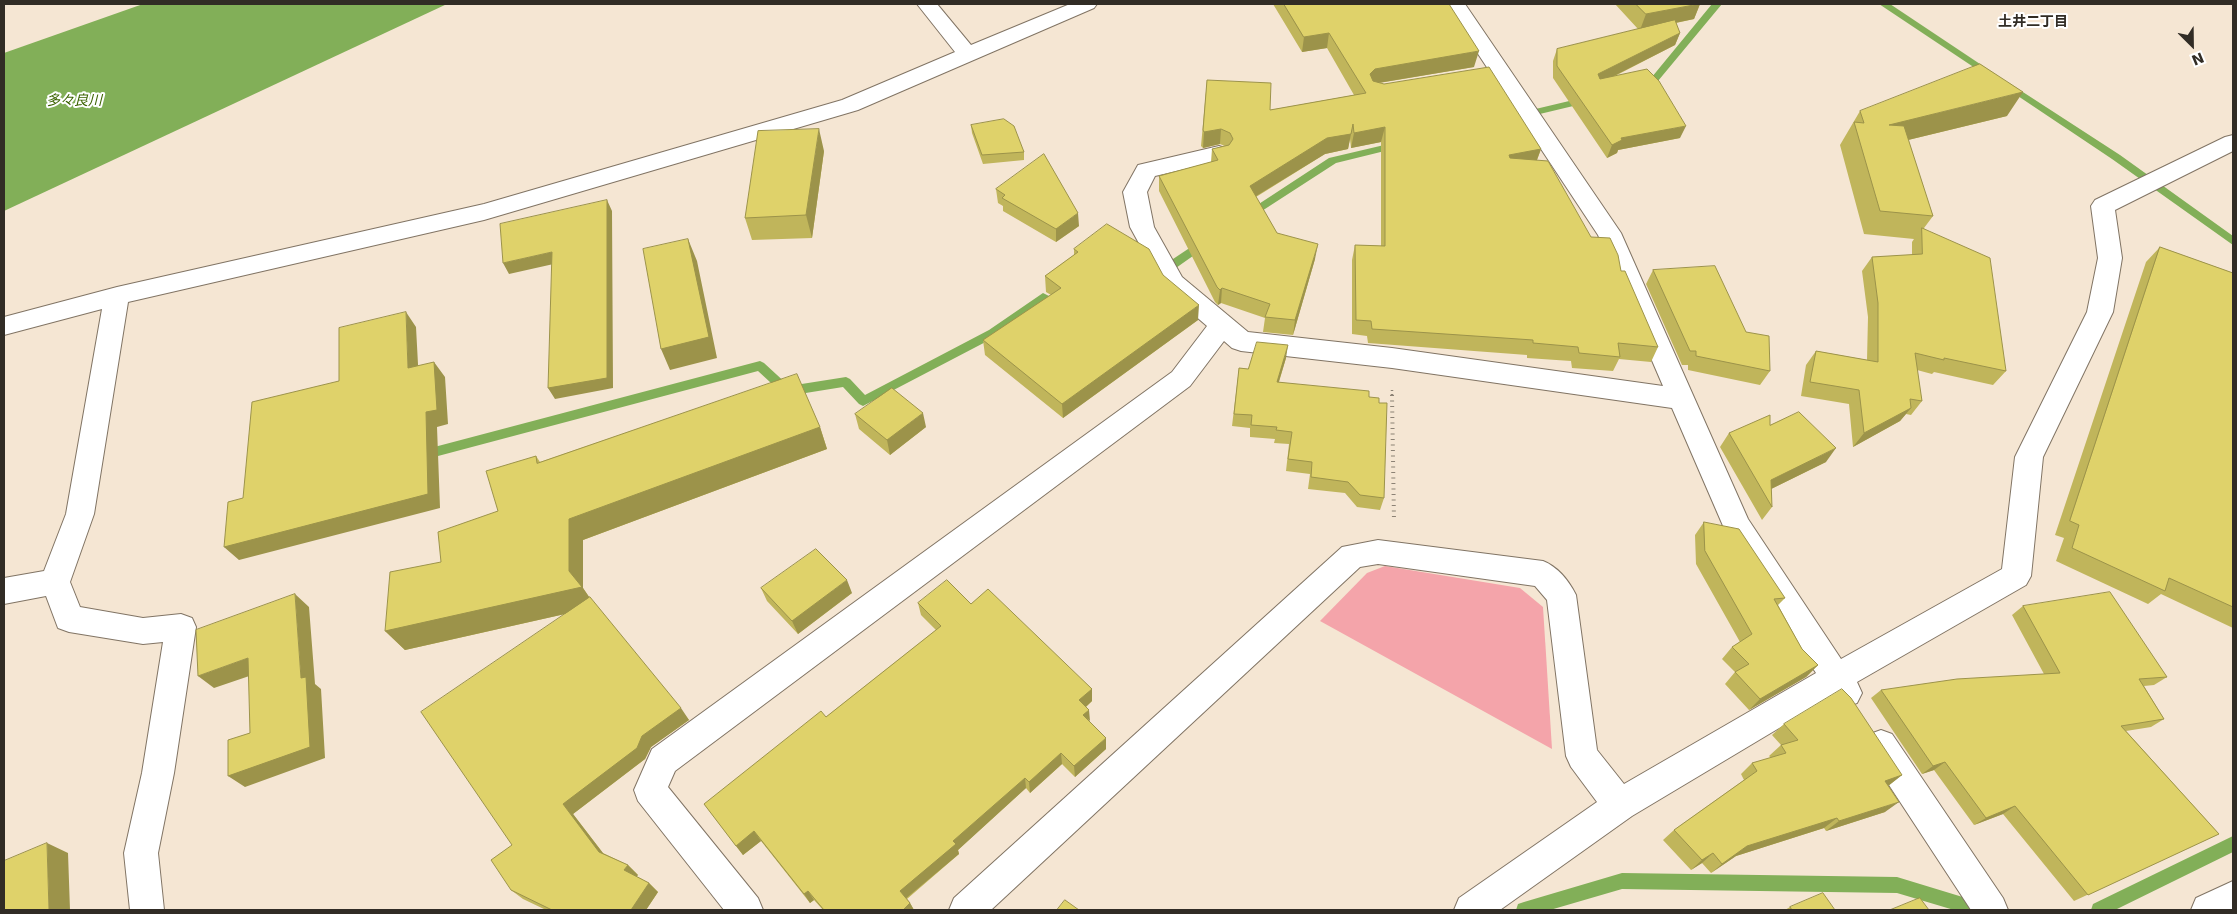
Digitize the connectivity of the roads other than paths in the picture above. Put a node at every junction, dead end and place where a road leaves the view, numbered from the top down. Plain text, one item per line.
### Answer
1 (927, 4) edge
2 (1087, 4) edge
3 (1455, 4) edge
4 (968, 55) junction
5 (2233, 142) edge
6 (1219, 154) edge
7 (117, 296) junction
8 (1222, 324) junction
9 (4, 326) edge
10 (1680, 399) junction
11 (55, 582) junction
12 (4, 592) edge
13 (1836, 678) junction
14 (1620, 805) junction
15 (2233, 898) edge
16 (147, 910) edge
17 (746, 910) edge
18 (966, 910) edge
19 (1471, 910) edge
20 (1991, 910) edge
21 (2208, 910) edge

1 - 4 street
2 - 4 street
3 - 10 street
4 - 7 street
5 - 13 street
6 - 8 street
7 - 9 street
7 - 11 street
8 - 10 street
8 - 17 street
10 - 13 street
11 - 12 street
11 - 16 street
13 - 14 street
13 - 20 street
14 - 18 street
14 - 19 street
15 - 21 street

